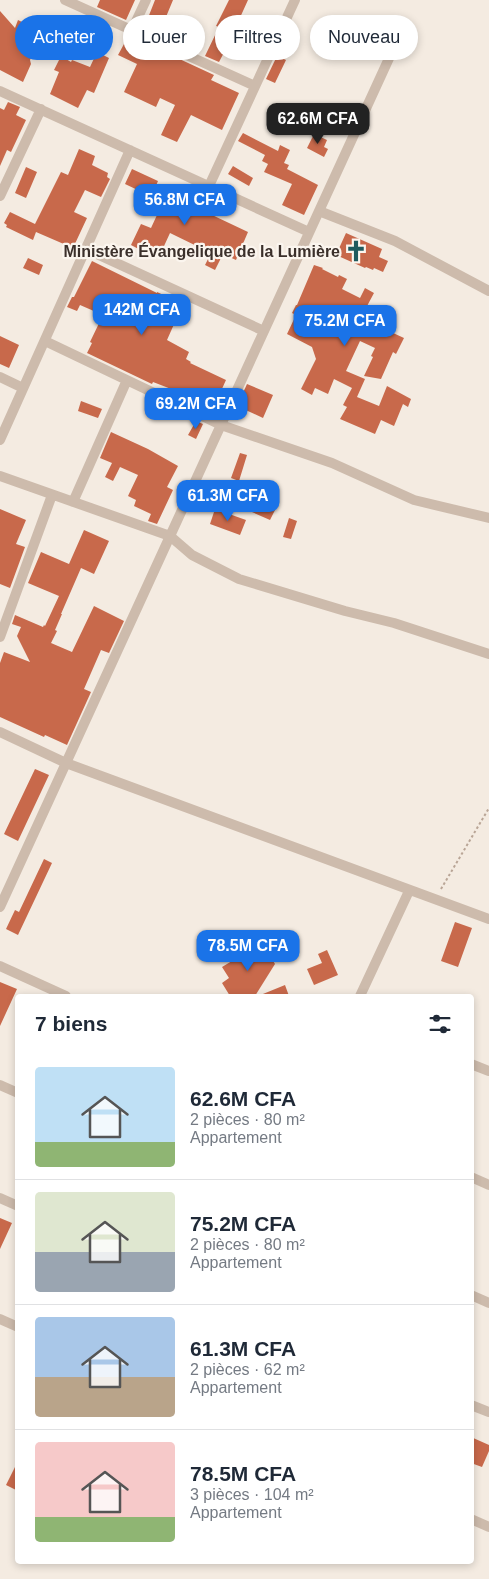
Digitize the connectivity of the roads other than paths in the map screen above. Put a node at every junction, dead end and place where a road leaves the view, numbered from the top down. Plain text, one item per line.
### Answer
1 (65, 0) edge
2 (146, 0) edge
3 (295, 0) edge
4 (139, 15) edge
5 (123, 26) edge
6 (198, 60) edge
7 (388, 60) edge
8 (255, 86) junction
9 (0, 91) edge
10 (41, 110) junction
11 (130, 150) junction
12 (209, 186) junction
13 (0, 196) edge
14 (319, 211) junction
15 (310, 232) junction
16 (86, 249) junction
17 (489, 291) edge
18 (264, 331) junction
19 (44, 341) junction
20 (0, 377) edge
21 (127, 380) junction
22 (23, 388) junction
23 (221, 425) junction
24 (0, 440) edge
25 (0, 476) edge
26 (52, 494) junction
27 (73, 502) junction
28 (489, 518) edge
29 (170, 536) junction
30 (0, 638) edge
31 (489, 654) edge
32 (0, 732) edge
33 (66, 763) junction
34 (409, 891) junction
35 (0, 907) edge
36 (489, 919) edge
37 (0, 966) edge
38 (62, 994) edge
39 (361, 994) edge
40 (474, 1065) edge
41 (489, 1071) edge
42 (0, 1085) edge
43 (15, 1092) edge
44 (474, 1178) edge
45 (489, 1185) edge
46 (0, 1198) edge
47 (15, 1205) edge
48 (474, 1296) edge
49 (489, 1303) edge
50 (0, 1318) edge
51 (15, 1325) edge
52 (474, 1405) edge
53 (489, 1412) edge
54 (474, 1520) edge
55 (489, 1527) edge

1 - 5 street
2 - 4 street
3 - 8 street
6 - 8 street
7 - 14 street
8 - 12 street
9 - 10 street
10 - 11 street
10 - 13 street
11 - 12 street
11 - 16 street
12 - 15 street
14 - 15 street
14 - 17 street
15 - 18 street
16 - 18 street
16 - 19 street
18 - 23 street
19 - 21 street
19 - 22 street
20 - 22 street
21 - 23 street
21 - 27 street
22 - 24 street
23 - 28 street
23 - 29 street
25 - 26 street
26 - 27 street
26 - 30 street
27 - 29 street
29 - 31 street
29 - 33 street
32 - 33 street
33 - 34 street
33 - 35 street
34 - 36 street
34 - 39 street
37 - 38 street
40 - 41 street
42 - 43 street
44 - 45 street
46 - 47 street
48 - 49 street
50 - 51 street
52 - 53 street
54 - 55 street

